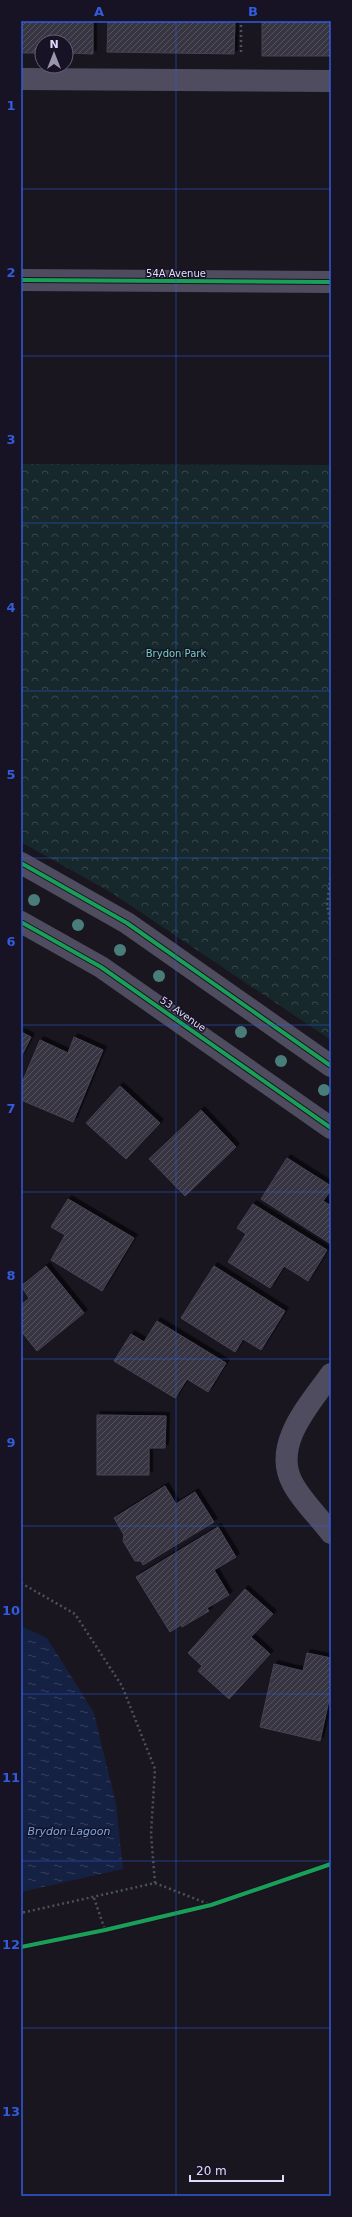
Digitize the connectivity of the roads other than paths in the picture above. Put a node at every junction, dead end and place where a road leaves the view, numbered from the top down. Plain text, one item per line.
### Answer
1 (21, 79) edge
2 (331, 81) edge
3 (21, 280) edge
4 (331, 282) edge
5 (21, 863) edge
6 (21, 922) edge
7 (331, 1066) edge
8 (331, 1128) edge
9 (331, 1374) edge
10 (331, 1533) edge

1 - 2 street
3 - 4 street, 54A Avenue
5 - 7 street
6 - 8 street, 53 Avenue
9 - 10 street

